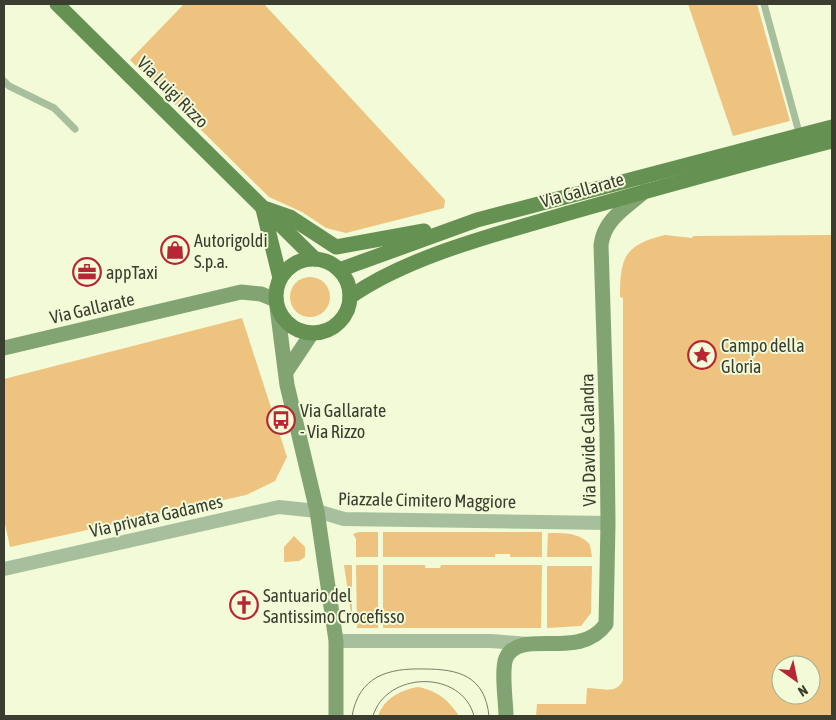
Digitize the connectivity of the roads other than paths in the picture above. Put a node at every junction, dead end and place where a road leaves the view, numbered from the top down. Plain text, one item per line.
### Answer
1 (57, 4) edge
2 (764, 4) edge
3 (4, 81) edge
4 (832, 127) edge
5 (75, 129) dead end
6 (800, 136) junction
7 (832, 141) edge
8 (645, 191) junction
9 (263, 208) junction
10 (477, 220) junction
11 (315, 259) junction
12 (339, 270) junction
13 (280, 278) junction
14 (350, 297) junction
15 (277, 303) junction
16 (312, 333) junction
17 (4, 348) edge
18 (286, 372) junction
19 (317, 511) junction
20 (608, 523) junction
21 (4, 569) edge
22 (336, 641) junction
23 (530, 644) junction
24 (336, 716) edge
25 (506, 716) edge

1 - 9 main road, Via Luigi Rizzo
2 - 6 lane
3 - 5 lane
4 - 6 main road, Via Gallarate
6 - 10 main road, Via Gallarate
7 - 8 main road, Via Gallarate
8 - 14 main road, Via Gallarate
8 - 20 main road, Via Davide Calandra
9 - 10 main road
9 - 11 main road, Via Luigi Rizzo
9 - 13 main road
10 - 12 main road, Via Gallarate
11 - 12 main road
11 - 13 main road
12 - 14 main road
13 - 15 main road
14 - 16 main road
15 - 16 main road
15 - 17 main road, Via Gallarate
15 - 18 main road
16 - 18 main road
18 - 19 main road
19 - 20 street, Piazzale Cimitero Maggiore
19 - 21 street, Via privata Gadames
19 - 22 main road, Piazzale Cimitero Maggiore
20 - 23 main road, Via Davide Calandra
22 - 23 street
22 - 24 main road, Piazzale Cimitero Maggiore
23 - 25 main road

